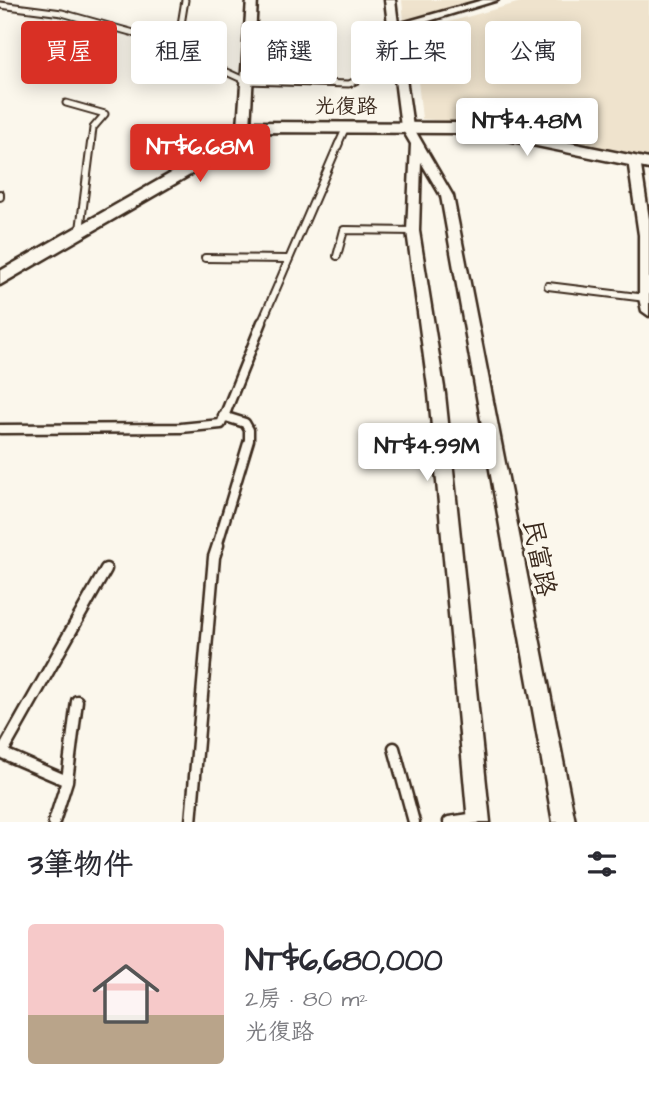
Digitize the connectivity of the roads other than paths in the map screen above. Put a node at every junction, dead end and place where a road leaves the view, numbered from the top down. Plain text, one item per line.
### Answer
1 (185, 0) edge
2 (252, 0) edge
3 (390, 0) edge
4 (493, 0) edge
5 (0, 5) edge
6 (182, 21) edge
7 (250, 21) edge
8 (391, 21) edge
9 (420, 21) edge
10 (131, 32) edge
11 (246, 84) edge
12 (400, 84) edge
13 (66, 103) dead end
14 (244, 127) junction
15 (346, 127) junction
16 (407, 127) junction
17 (416, 145) junction
18 (641, 162) edge
19 (80, 230) junction
20 (413, 231) junction
21 (337, 256) dead end
22 (205, 258) dead end
23 (287, 260) junction
24 (0, 279) edge
25 (548, 286) dead end
26 (647, 304) edge
27 (223, 416) junction
28 (0, 429) edge
29 (106, 569) dead end
30 (78, 701) dead end
31 (394, 748) dead end
32 (67, 781) junction
33 (479, 820) edge
34 (54, 822) edge
35 (191, 822) edge
36 (414, 822) edge
37 (449, 822) edge
38 (564, 822) edge

1 - 6 lane
2 - 7 street
3 - 8 street, 民富路
4 - 9 street
5 - 10 lane
11 - 14 street
12 - 16 street, 民富路
13 - 19 lane
14 - 15 street, 光復路
14 - 19 street
15 - 16 street, 光復路
15 - 23 lane
16 - 17 street, 民富路
16 - 18 street, 光復路
17 - 20 street, 民富路
17 - 38 street, 民富路
18 - 26 street
19 - 24 street
20 - 21 lane
20 - 33 street, 民富路
22 - 23 lane
23 - 27 lane
25 - 26 lane
27 - 28 lane
27 - 35 lane
29 - 32 lane
30 - 32 lane
31 - 36 lane
32 - 34 lane
33 - 37 lane

